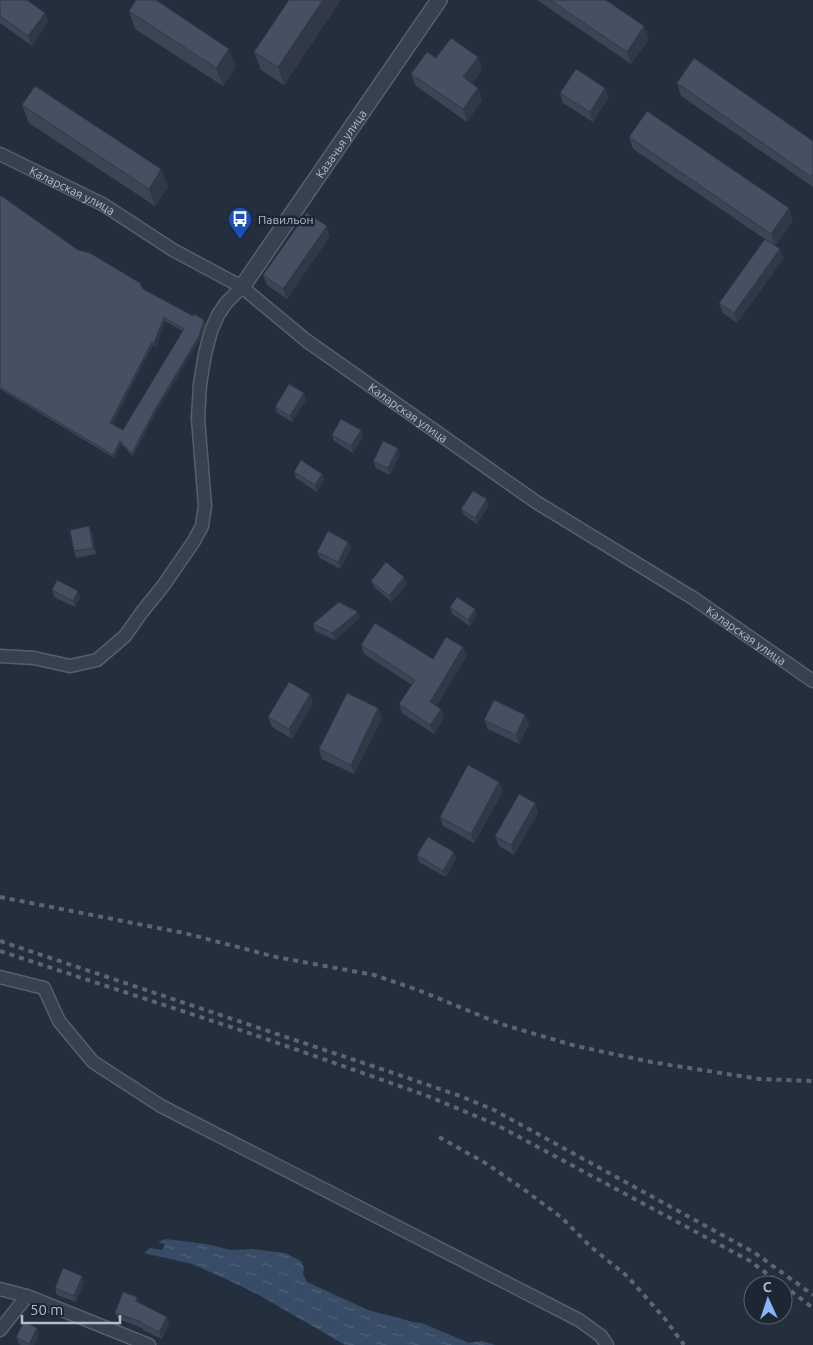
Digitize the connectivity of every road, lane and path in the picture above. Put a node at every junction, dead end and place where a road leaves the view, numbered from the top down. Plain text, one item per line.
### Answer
1 (439, 0) edge
2 (0, 154) edge
3 (242, 287) junction
4 (0, 656) edge
5 (813, 682) edge
6 (0, 977) edge
7 (0, 1289) edge
8 (27, 1296) junction
9 (0, 1330) edge
10 (149, 1345) edge
11 (607, 1345) edge

1 - 3 street, Казачья улица
2 - 3 street, Каларская улица
3 - 4 street
3 - 5 street, Каларская улица
6 - 11 street
7 - 8 street
8 - 9 street
8 - 10 street

